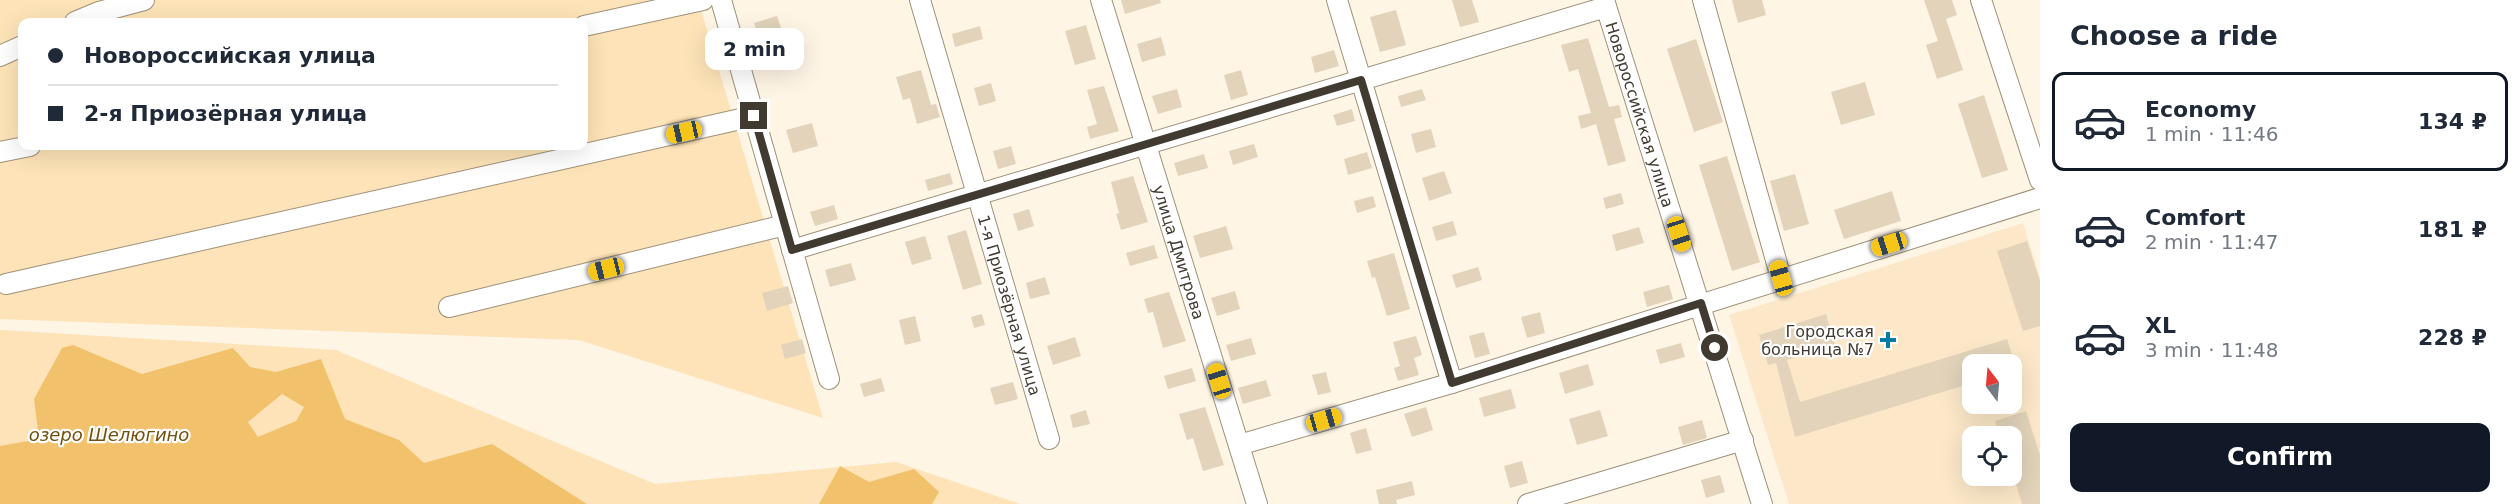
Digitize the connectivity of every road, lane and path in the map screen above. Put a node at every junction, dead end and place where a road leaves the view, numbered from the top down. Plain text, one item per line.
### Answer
1 (144, 0) edge
2 (703, 0) edge
3 (721, 0) edge
4 (920, 0) edge
5 (1101, 0) edge
6 (1337, 0) edge
7 (1703, 0) edge
8 (1981, 0) edge
9 (1605, 3) edge
10 (85, 18) edge
11 (588, 25) edge
12 (18, 48) edge
13 (0, 56) edge
14 (1361, 80) junction
15 (754, 116) junction
16 (1146, 144) junction
17 (18, 149) edge
18 (0, 153) edge
19 (2039, 172) edge
20 (977, 194) junction
21 (2040, 198) edge
22 (785, 225) junction
23 (792, 250) junction
24 (1781, 278) junction
25 (6, 284) dead end
26 (1701, 303) junction
27 (449, 307) dead end
28 (829, 380) dead end
29 (1452, 383) junction
30 (1049, 439) dead end
31 (1743, 440) junction
32 (1239, 445) junction
33 (1257, 504) edge
34 (1528, 504) edge
35 (1762, 504) edge

1 - 10 street
2 - 11 street
3 - 15 street
4 - 20 street, 1-я Приозёрная улица
5 - 16 street, улица Дмитрова
6 - 14 street
7 - 24 street
8 - 19 street
9 - 14 street
9 - 26 street, Новороссийская улица
12 - 13 street
14 - 16 street
14 - 29 street
15 - 22 street
15 - 25 street
16 - 20 street
16 - 32 street, улица Дмитрова
17 - 18 street
20 - 23 street
20 - 30 street, 1-я Приозёрная улица
21 - 24 street
22 - 23 street
22 - 27 street
23 - 28 street
24 - 26 street
26 - 29 street
26 - 31 street, Новороссийская улица
29 - 32 street
31 - 34 street
31 - 35 street, Новороссийская улица
32 - 33 street, улица Дмитрова

